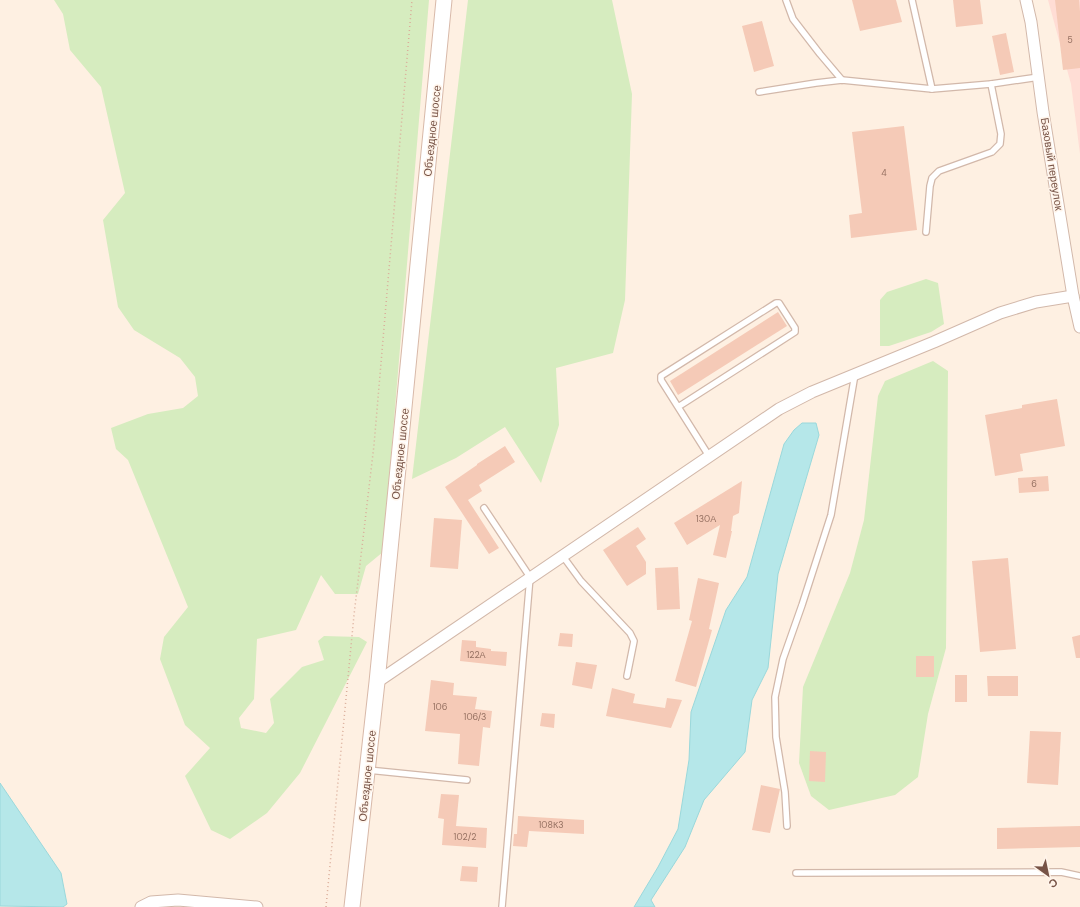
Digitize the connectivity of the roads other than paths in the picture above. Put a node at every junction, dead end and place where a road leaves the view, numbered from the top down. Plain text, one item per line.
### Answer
1 (444, 0) edge
2 (786, 0) edge
3 (912, 0) edge
4 (1026, 0) edge
5 (1040, 77) junction
6 (842, 80) junction
7 (991, 84) junction
8 (932, 89) junction
9 (759, 92) dead end
10 (926, 232) dead end
11 (1077, 295) edge
12 (1080, 327) edge
13 (855, 374) junction
14 (678, 407) junction
15 (709, 456) junction
16 (484, 508) dead end
17 (562, 555) junction
18 (530, 578) junction
19 (627, 676) dead end
20 (377, 682) junction
21 (367, 770) junction
22 (467, 780) dead end
23 (787, 826) dead end
24 (796, 873) dead end
25 (1080, 876) edge
26 (141, 907) edge
27 (257, 907) edge
28 (352, 907) edge
29 (502, 907) edge

1 - 20 main road, Объездное шоссе
2 - 6 lane
3 - 8 lane
4 - 5 street, Базовый переулок
5 - 7 lane
5 - 11 street, Базовый переулок
6 - 8 lane
6 - 9 lane
7 - 8 lane
7 - 10 lane
11 - 12 street, Базовый переулок
11 - 13 street
13 - 15 street
13 - 23 lane
14 - 14 lane
14 - 15 lane
15 - 17 street
16 - 18 lane
17 - 18 street
17 - 19 lane
18 - 20 street
18 - 29 lane
20 - 21 main road, Объездное шоссе
21 - 22 lane
21 - 28 main road, Объездное шоссе
24 - 25 lane
26 - 27 street

